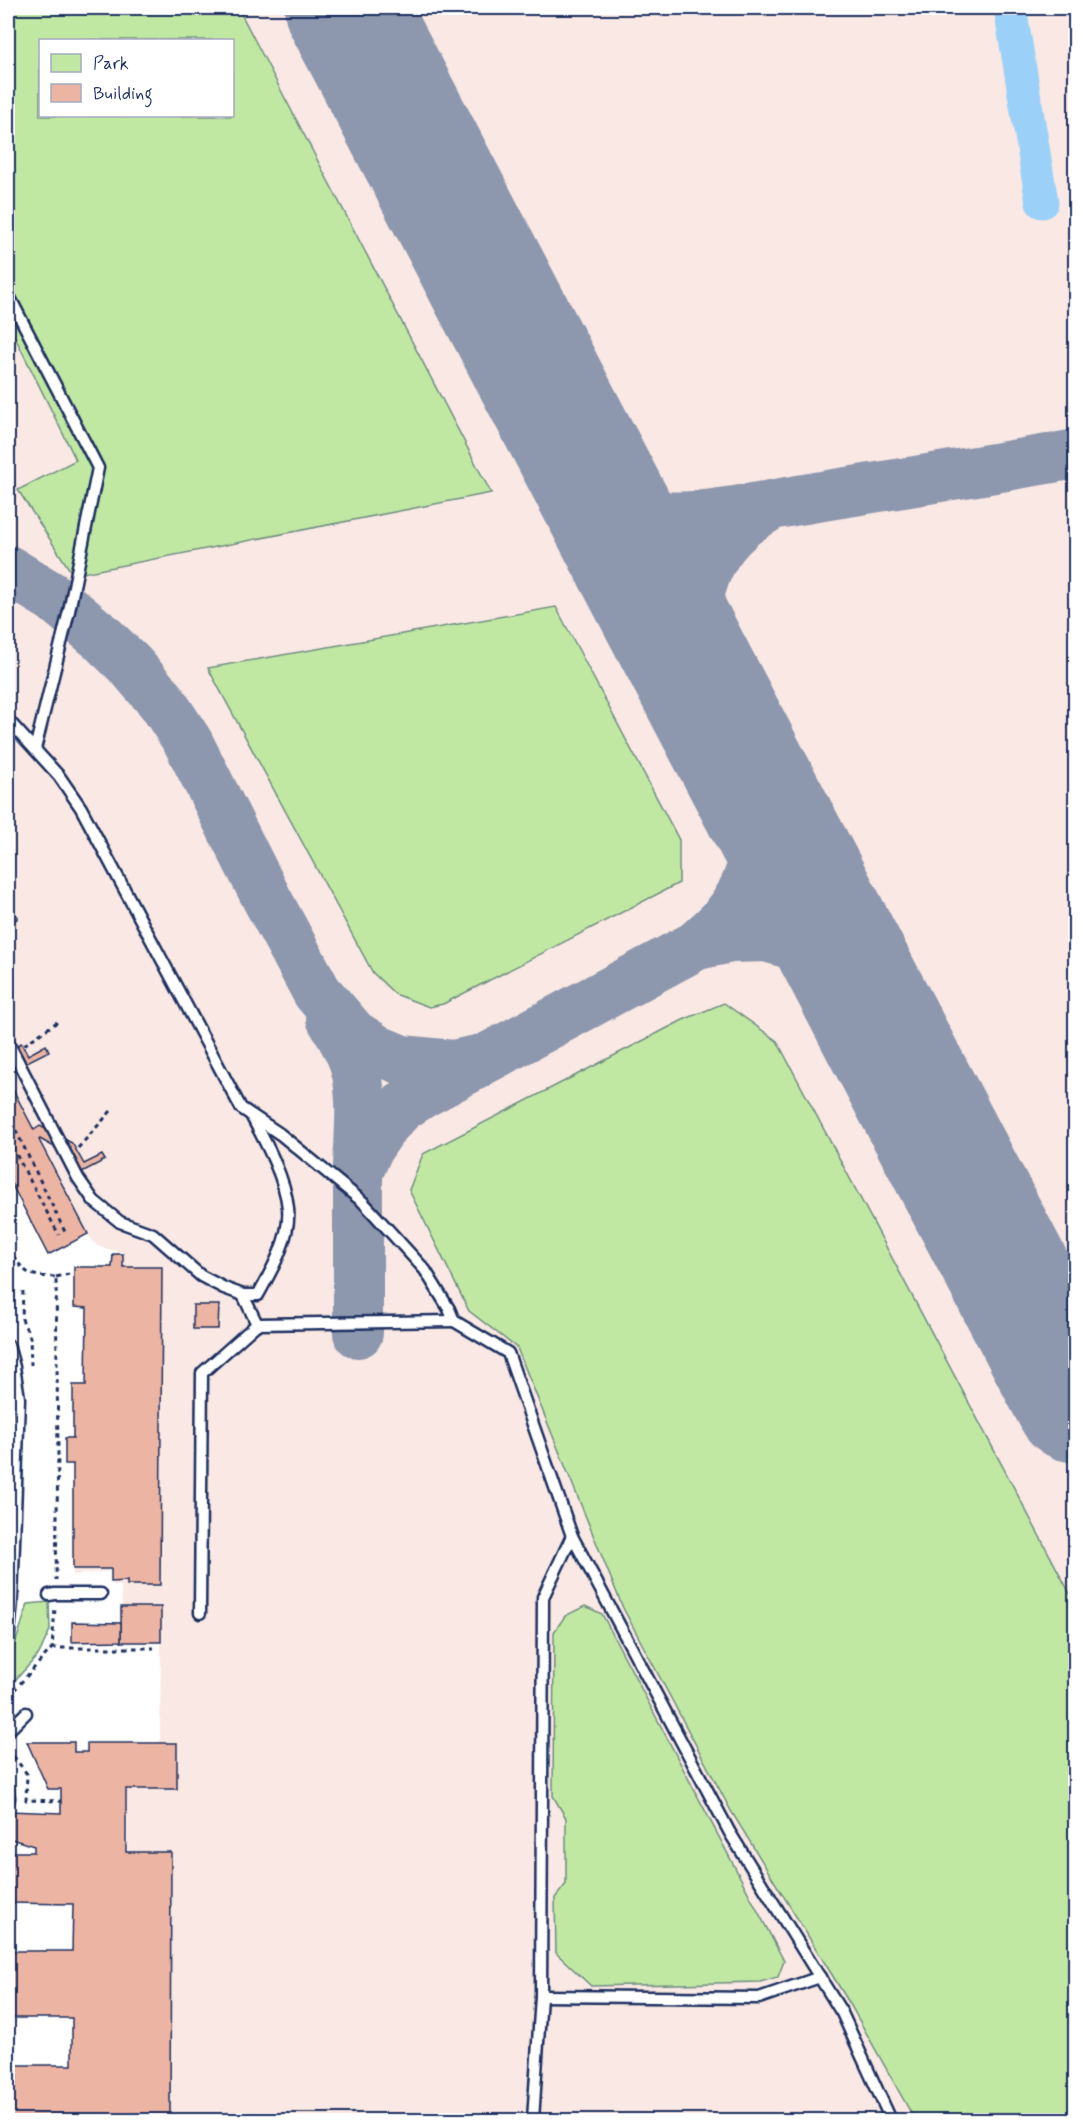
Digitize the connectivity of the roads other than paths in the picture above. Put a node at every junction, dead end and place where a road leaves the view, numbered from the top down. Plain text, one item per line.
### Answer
1 (8, 294) edge
2 (8, 720) edge
3 (35, 749) junction
4 (8, 1042) edge
5 (250, 1114) junction
6 (243, 1294) junction
7 (454, 1321) junction
8 (257, 1324) junction
9 (8, 1345) edge
10 (572, 1536) junction
11 (52, 1594) road end
12 (101, 1594) dead end
13 (200, 1612) dead end
14 (8, 1643) edge
15 (26, 1713) dead end
16 (8, 1731) edge
17 (8, 1788) edge
18 (8, 1803) edge
19 (820, 1977) junction
20 (541, 1996) junction
21 (532, 2121) edge
22 (891, 2121) edge

1 - 3 lane
2 - 3 lane
3 - 5 lane
4 - 6 lane
5 - 6 lane
5 - 7 lane
6 - 8 lane
7 - 8 lane
7 - 10 lane
8 - 13 lane
9 - 14 lane
10 - 19 lane
10 - 20 lane
11 - 12 lane
15 - 16 lane
17 - 18 lane
19 - 20 lane
19 - 22 lane
20 - 21 lane

